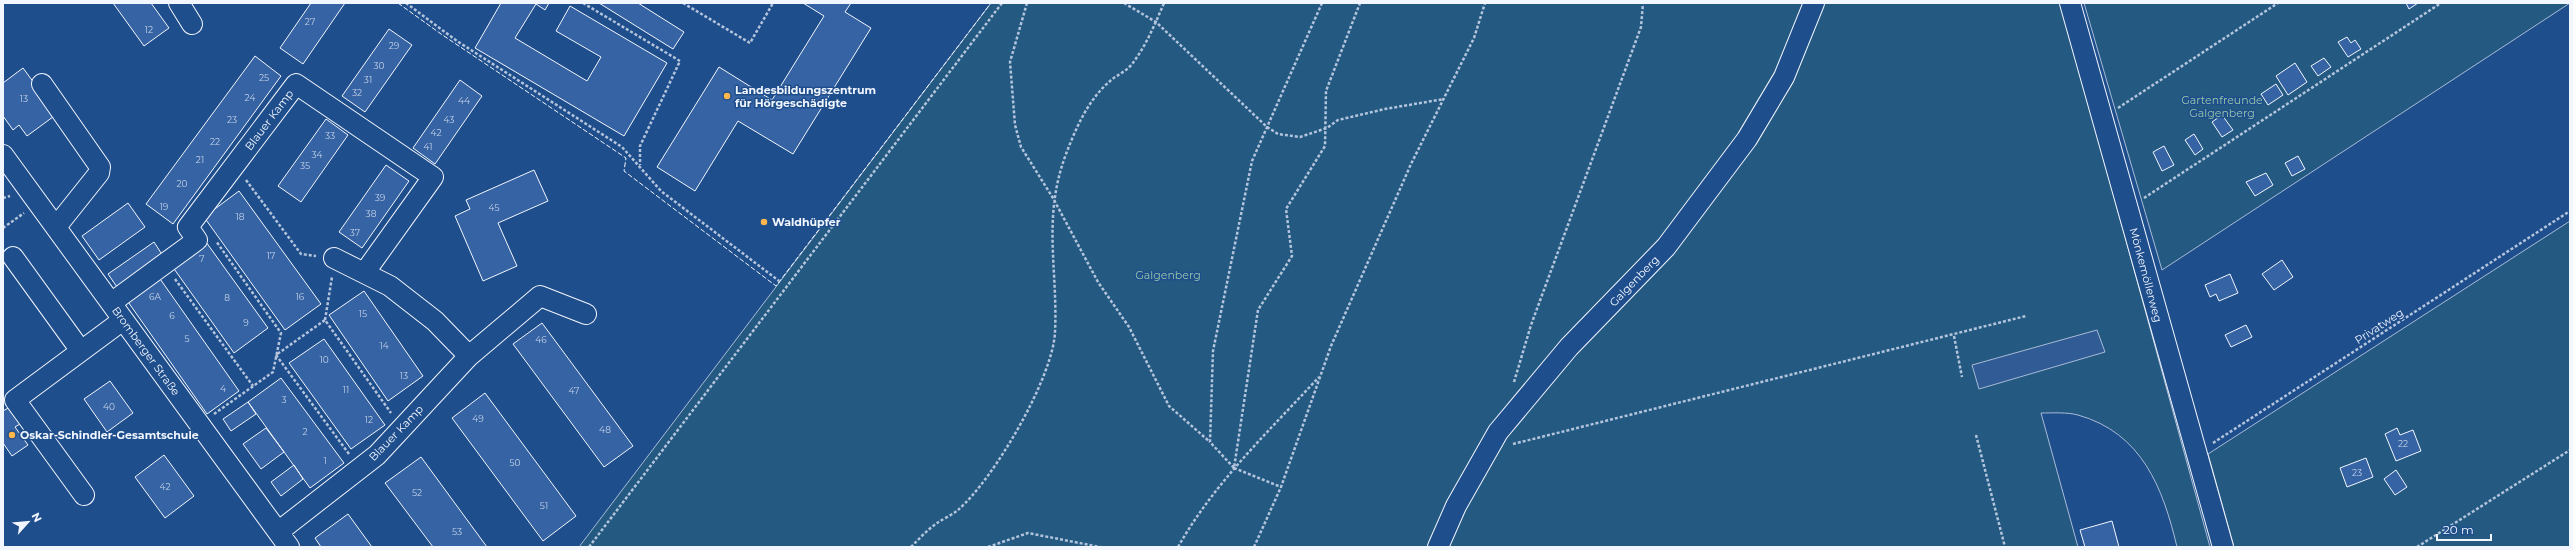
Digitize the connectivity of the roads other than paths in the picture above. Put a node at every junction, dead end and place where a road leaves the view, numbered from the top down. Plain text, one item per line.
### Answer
1 (179, 3) edge
2 (1814, 3) edge
3 (2070, 3) edge
4 (192, 24) dead end
5 (42, 84) dead end
6 (3, 156) edge
7 (56, 227) junction
8 (13, 257) dead end
9 (334, 258) road end
10 (365, 272) junction
11 (111, 303) junction
12 (586, 314) dead end
13 (123, 320) junction
14 (81, 351) junction
15 (469, 356) junction
16 (84, 496) dead end
17 (284, 539) edge
18 (1438, 547) edge
19 (2223, 547) edge

1 - 4 street
2 - 18 street, Galgenberg
3 - 19 street, Mönkemöllerweg
5 - 7 street
6 - 7 street, Bromberger Straße
7 - 11 street, Bromberger Straße
8 - 14 street
9 - 10 street
10 - 11 street, Blauer Kamp
10 - 15 street
11 - 13 street, Bromberger Straße
12 - 15 street, Blauer Kamp
13 - 14 street
13 - 17 street, Bromberger Straße
14 - 16 street
15 - 17 street, Blauer Kamp

